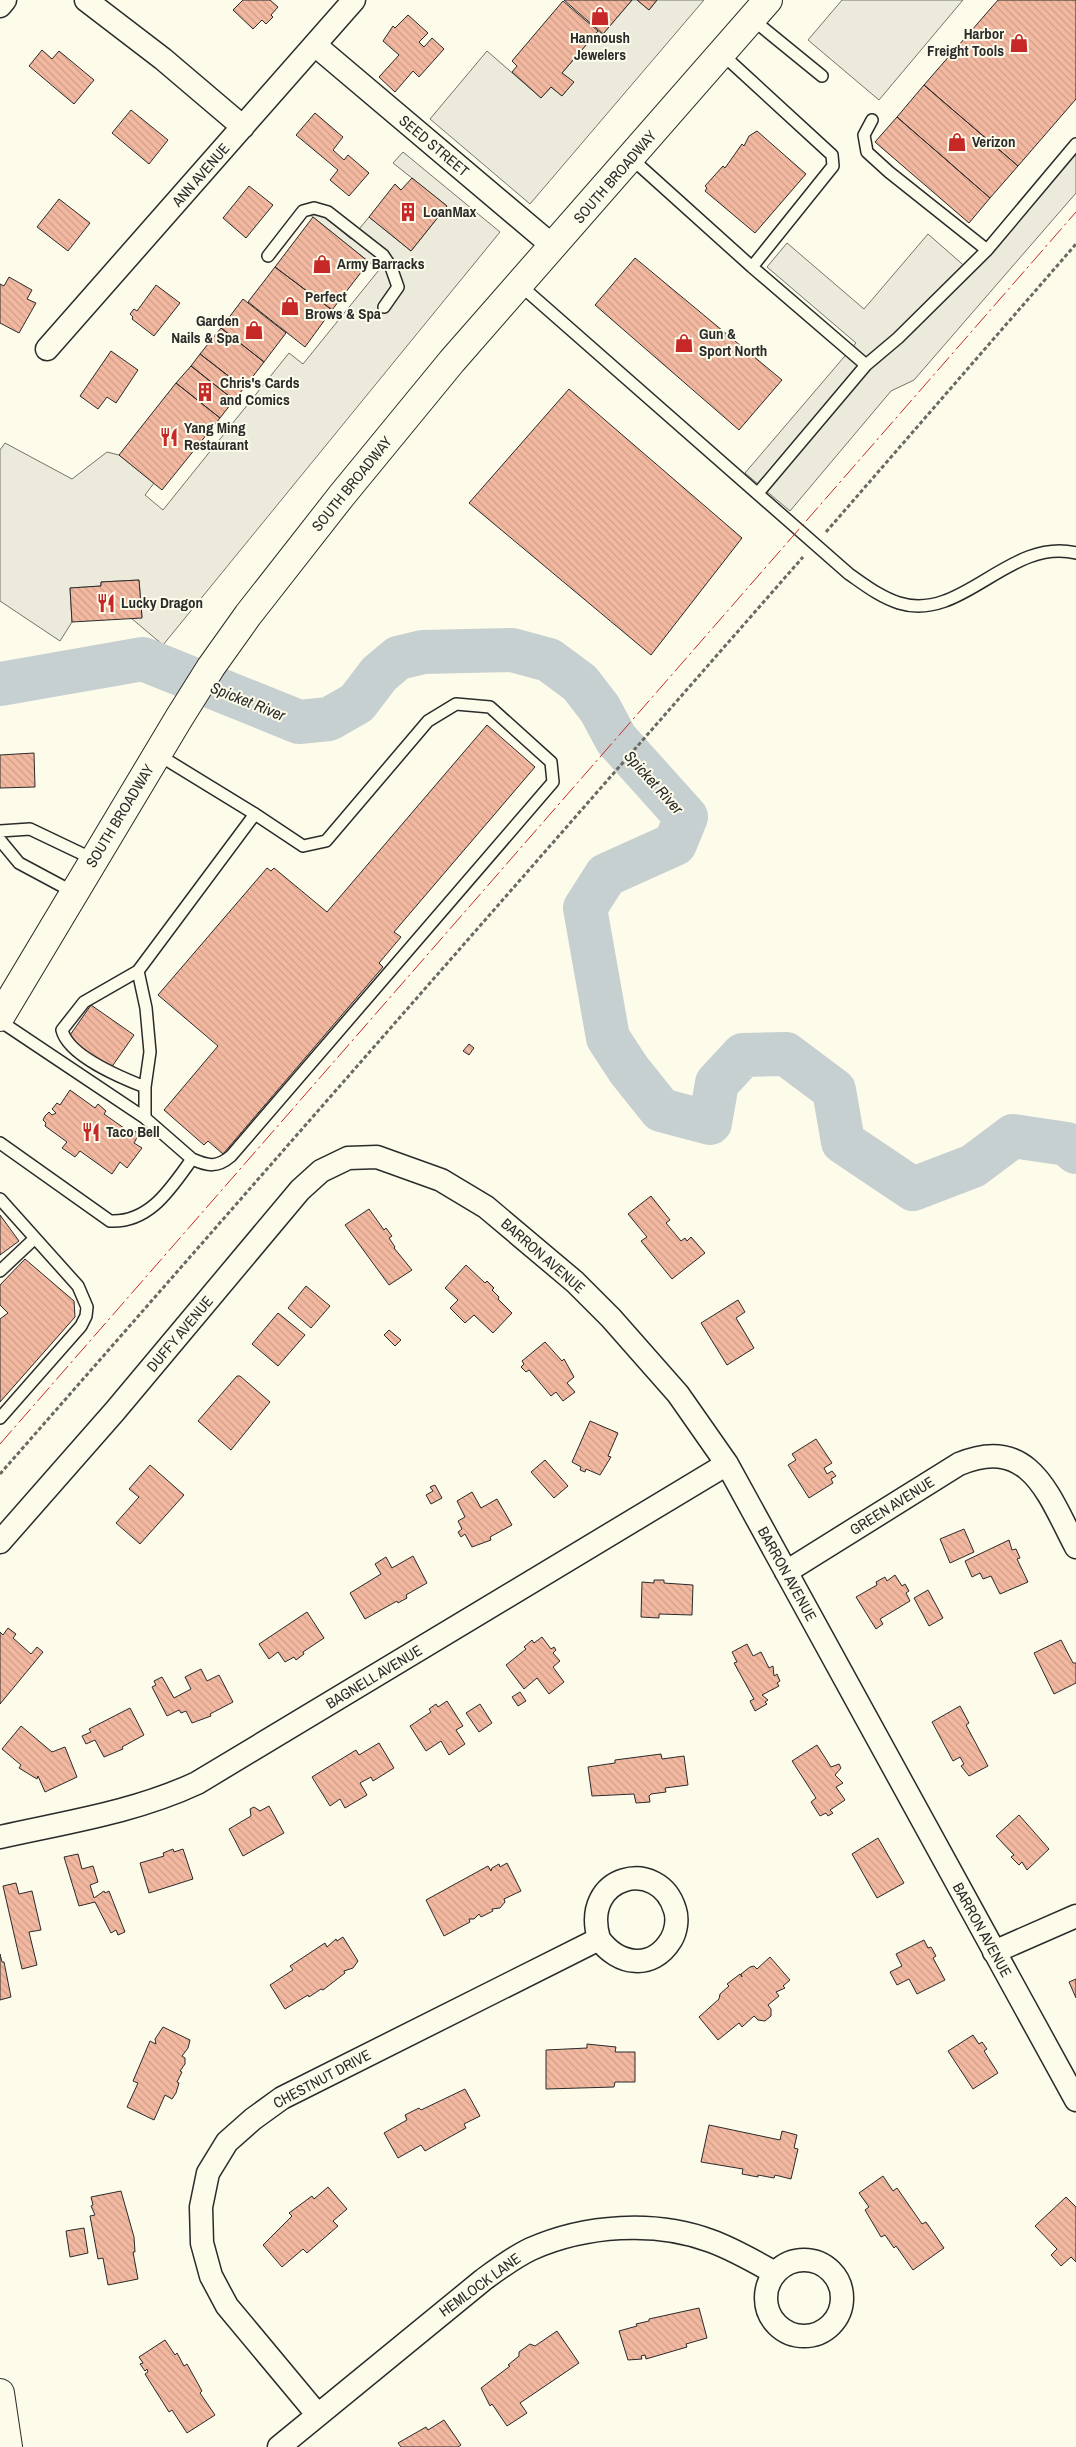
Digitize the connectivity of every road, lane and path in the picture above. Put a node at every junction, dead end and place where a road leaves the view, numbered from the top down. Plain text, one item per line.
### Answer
1 (5, 0) edge
2 (86, 0) edge
3 (354, 0) edge
4 (0, 6) edge
5 (760, 10) edge
6 (314, 45) junction
7 (722, 54) junction
8 (822, 76) dead end
9 (872, 120) dead end
10 (243, 127) junction
11 (1076, 144) edge
12 (631, 158) junction
13 (1076, 244) edge
14 (554, 247) junction
15 (987, 250) junction
16 (268, 256) dead end
17 (752, 267) junction
18 (520, 285) junction
19 (384, 307) dead end
20 (48, 349) dead end
21 (866, 365) junction
22 (758, 493) junction
23 (815, 544) junction
24 (1076, 552) edge
25 (157, 754) junction
26 (255, 814) junction
27 (0, 831) edge
28 (0, 840) edge
29 (95, 860) junction
30 (75, 893) junction
31 (138, 971) junction
32 (0, 1017) edge
33 (0, 1021) edge
34 (145, 1087) junction
35 (145, 1118) junction
36 (0, 1143) edge
37 (377, 1157) joint
38 (192, 1159) junction
39 (0, 1199) edge
40 (34, 1238) junction
41 (0, 1271) edge
42 (0, 1418) edge
43 (726, 1464) junction
44 (0, 1474) edge
45 (0, 1542) edge
46 (1076, 1547) edge
47 (786, 1572) junction
48 (0, 1837) edge
49 (1076, 1916) edge
50 (598, 1938) dead end
51 (994, 1952) junction
52 (1076, 2100) edge
53 (775, 2274) dead end
54 (0, 2393) edge
55 (316, 2414) junction
56 (8, 2447) edge
57 (279, 2447) edge

1 - 4 street
2 - 10 street
3 - 6 street, ANN AVENUE
5 - 7 main road, SOUTH BROADWAY
5 - 8 lane
6 - 10 street, ANN AVENUE
6 - 14 street, SEED STREET
7 - 12 main road, SOUTH BROADWAY
7 - 17 lane
9 - 15 lane
10 - 20 street, ANN AVENUE
11 - 15 lane
12 - 14 main road, SOUTH BROADWAY
12 - 17 lane
13 - 23 path
14 - 18 main road, SOUTH BROADWAY
15 - 21 lane
16 - 19 lane
17 - 21 lane
18 - 22 lane
18 - 25 main road, SOUTH BROADWAY
21 - 22 lane
22 - 23 lane
23 - 24 lane
23 - 44 path
25 - 26 lane
25 - 29 main road, SOUTH BROADWAY
26 - 31 lane
26 - 38 lane
27 - 29 lane
28 - 30 lane
29 - 30 main road, SOUTH BROADWAY
30 - 32 main road, SOUTH BROADWAY
31 - 34 lane
31 - 34 lane
33 - 35 lane
34 - 35 lane
35 - 38 lane
36 - 38 lane
37 - 43 street, BARRON AVENUE
37 - 45 street, DUFFY AVENUE
39 - 40 lane
40 - 41 lane
40 - 42 lane
43 - 47 street, BARRON AVENUE
43 - 48 street, BAGNELL AVENUE
46 - 47 street, GREEN AVENUE
47 - 51 street, BARRON AVENUE
49 - 51 street
50 - 55 street, CHESTNUT DRIVE
51 - 52 street, BARRON AVENUE
53 - 55 street, HEMLOCK LANE
54 - 56 main road
55 - 57 street, HEMLOCK LANE

